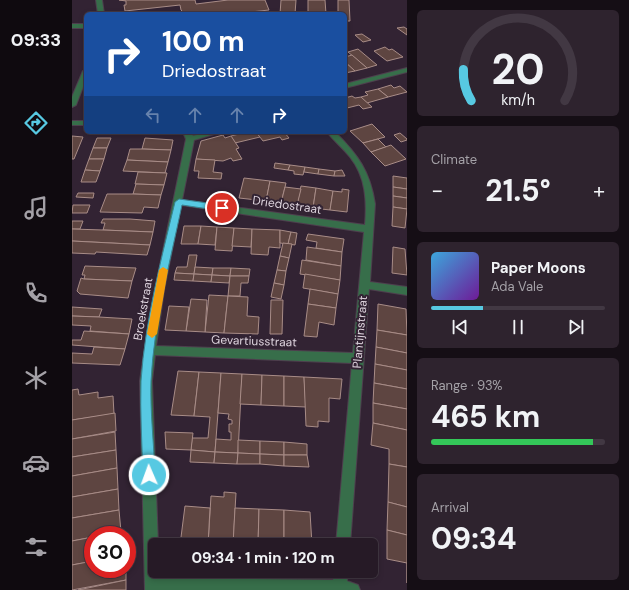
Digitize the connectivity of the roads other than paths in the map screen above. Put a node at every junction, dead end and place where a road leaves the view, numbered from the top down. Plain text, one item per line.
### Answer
1 (98, 0) edge
2 (101, 12) edge
3 (72, 26) edge
4 (84, 26) edge
5 (407, 70) edge
6 (84, 76) edge
7 (347, 85) edge
8 (72, 105) edge
9 (72, 123) edge
10 (84, 123) edge
11 (334, 134) edge
12 (188, 135) edge
13 (179, 202) junction
14 (369, 229) junction
15 (365, 285) junction
16 (407, 291) edge
17 (149, 350) junction
18 (358, 358) junction
19 (344, 538) edge
20 (343, 578) edge
21 (152, 587) edge
22 (346, 588) edge

1 - 2 street
3 - 4 street
5 - 7 street
6 - 8 street
9 - 10 street
11 - 14 street, Plantijnstraat
12 - 13 street, Broekstraat
13 - 14 street, Driedostraat
13 - 17 street, Broekstraat
14 - 15 street, Plantijnstraat
15 - 16 street
15 - 18 street, Plantijnstraat
17 - 18 street, Gevartiusstraat
17 - 21 street, Broekstraat
18 - 19 street, Plantijnstraat
20 - 22 street
21 - 22 street

